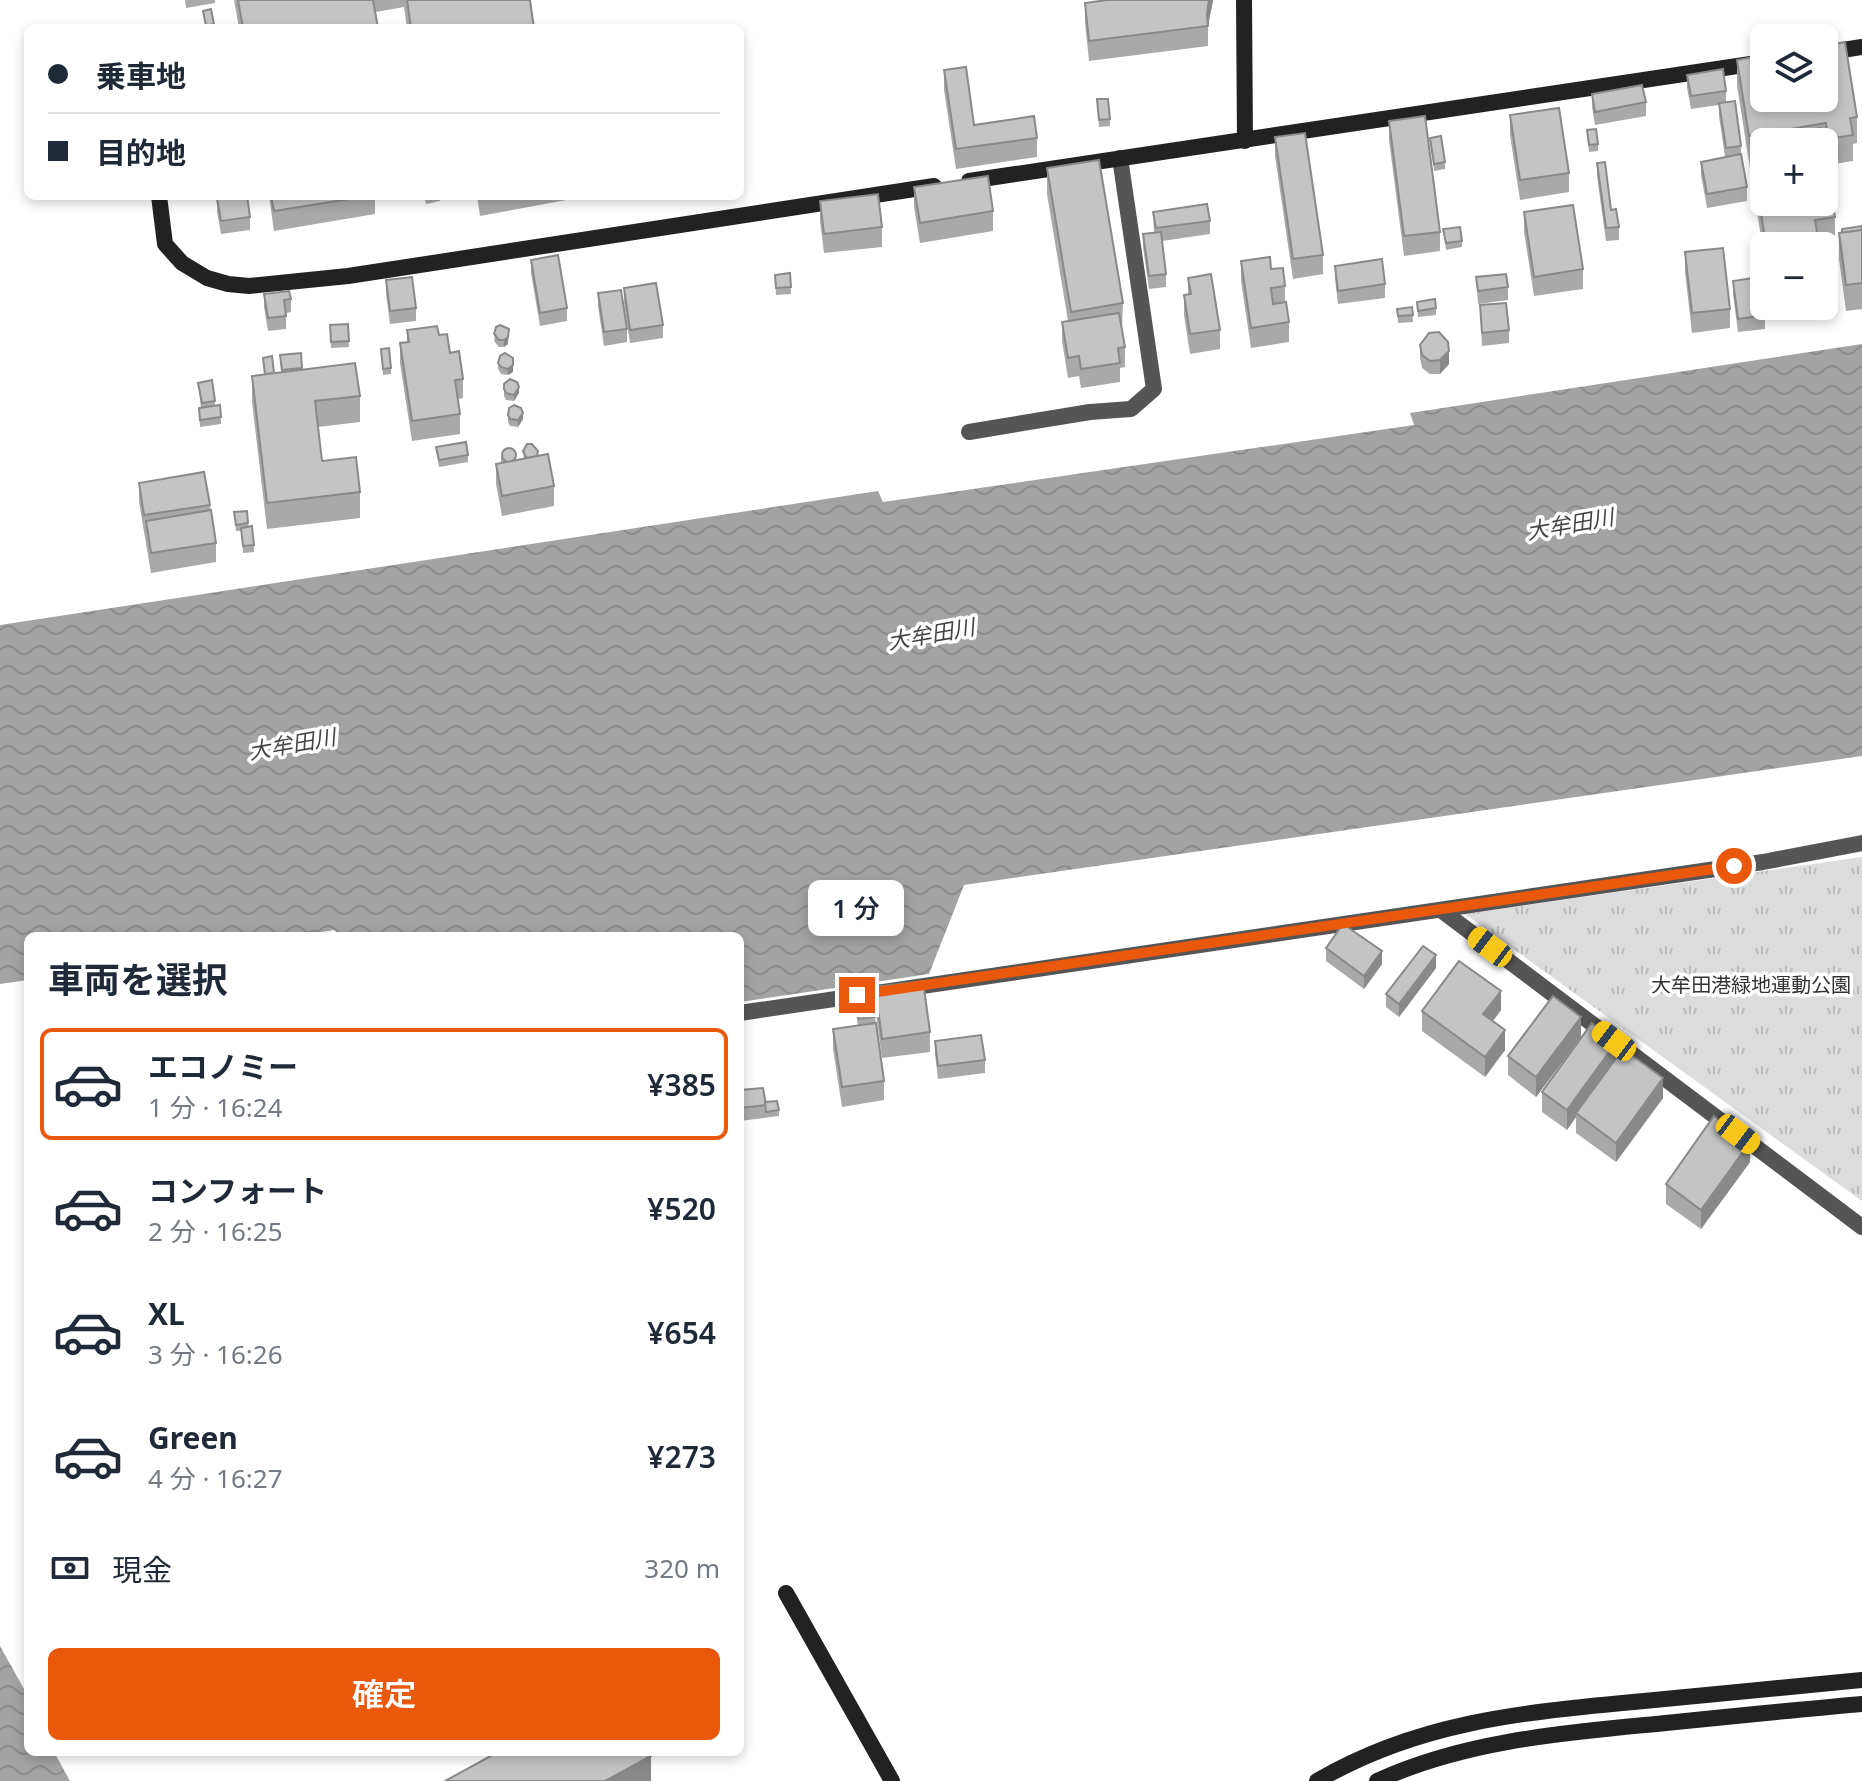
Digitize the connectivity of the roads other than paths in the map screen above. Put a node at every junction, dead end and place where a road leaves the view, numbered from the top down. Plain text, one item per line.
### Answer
1 (1244, 0) edge
2 (1862, 47) edge
3 (1838, 51) edge
4 (1750, 64) edge
5 (1245, 141) junction
6 (1120, 158) junction
7 (160, 200) edge
8 (969, 432) dead end
9 (1862, 843) edge
10 (1441, 910) junction
11 (744, 1012) edge
12 (1862, 1227) edge
13 (786, 1593) dead end
14 (1862, 1680) edge
15 (1862, 1704) edge
16 (892, 1781) edge
17 (1317, 1781) edge
18 (1377, 1781) edge

1 - 5 street
2 - 3 street
4 - 5 street
5 - 6 street
6 - 7 street
6 - 8 street
9 - 10 street
10 - 11 street
10 - 12 street
13 - 16 street
14 - 17 street
15 - 18 street

